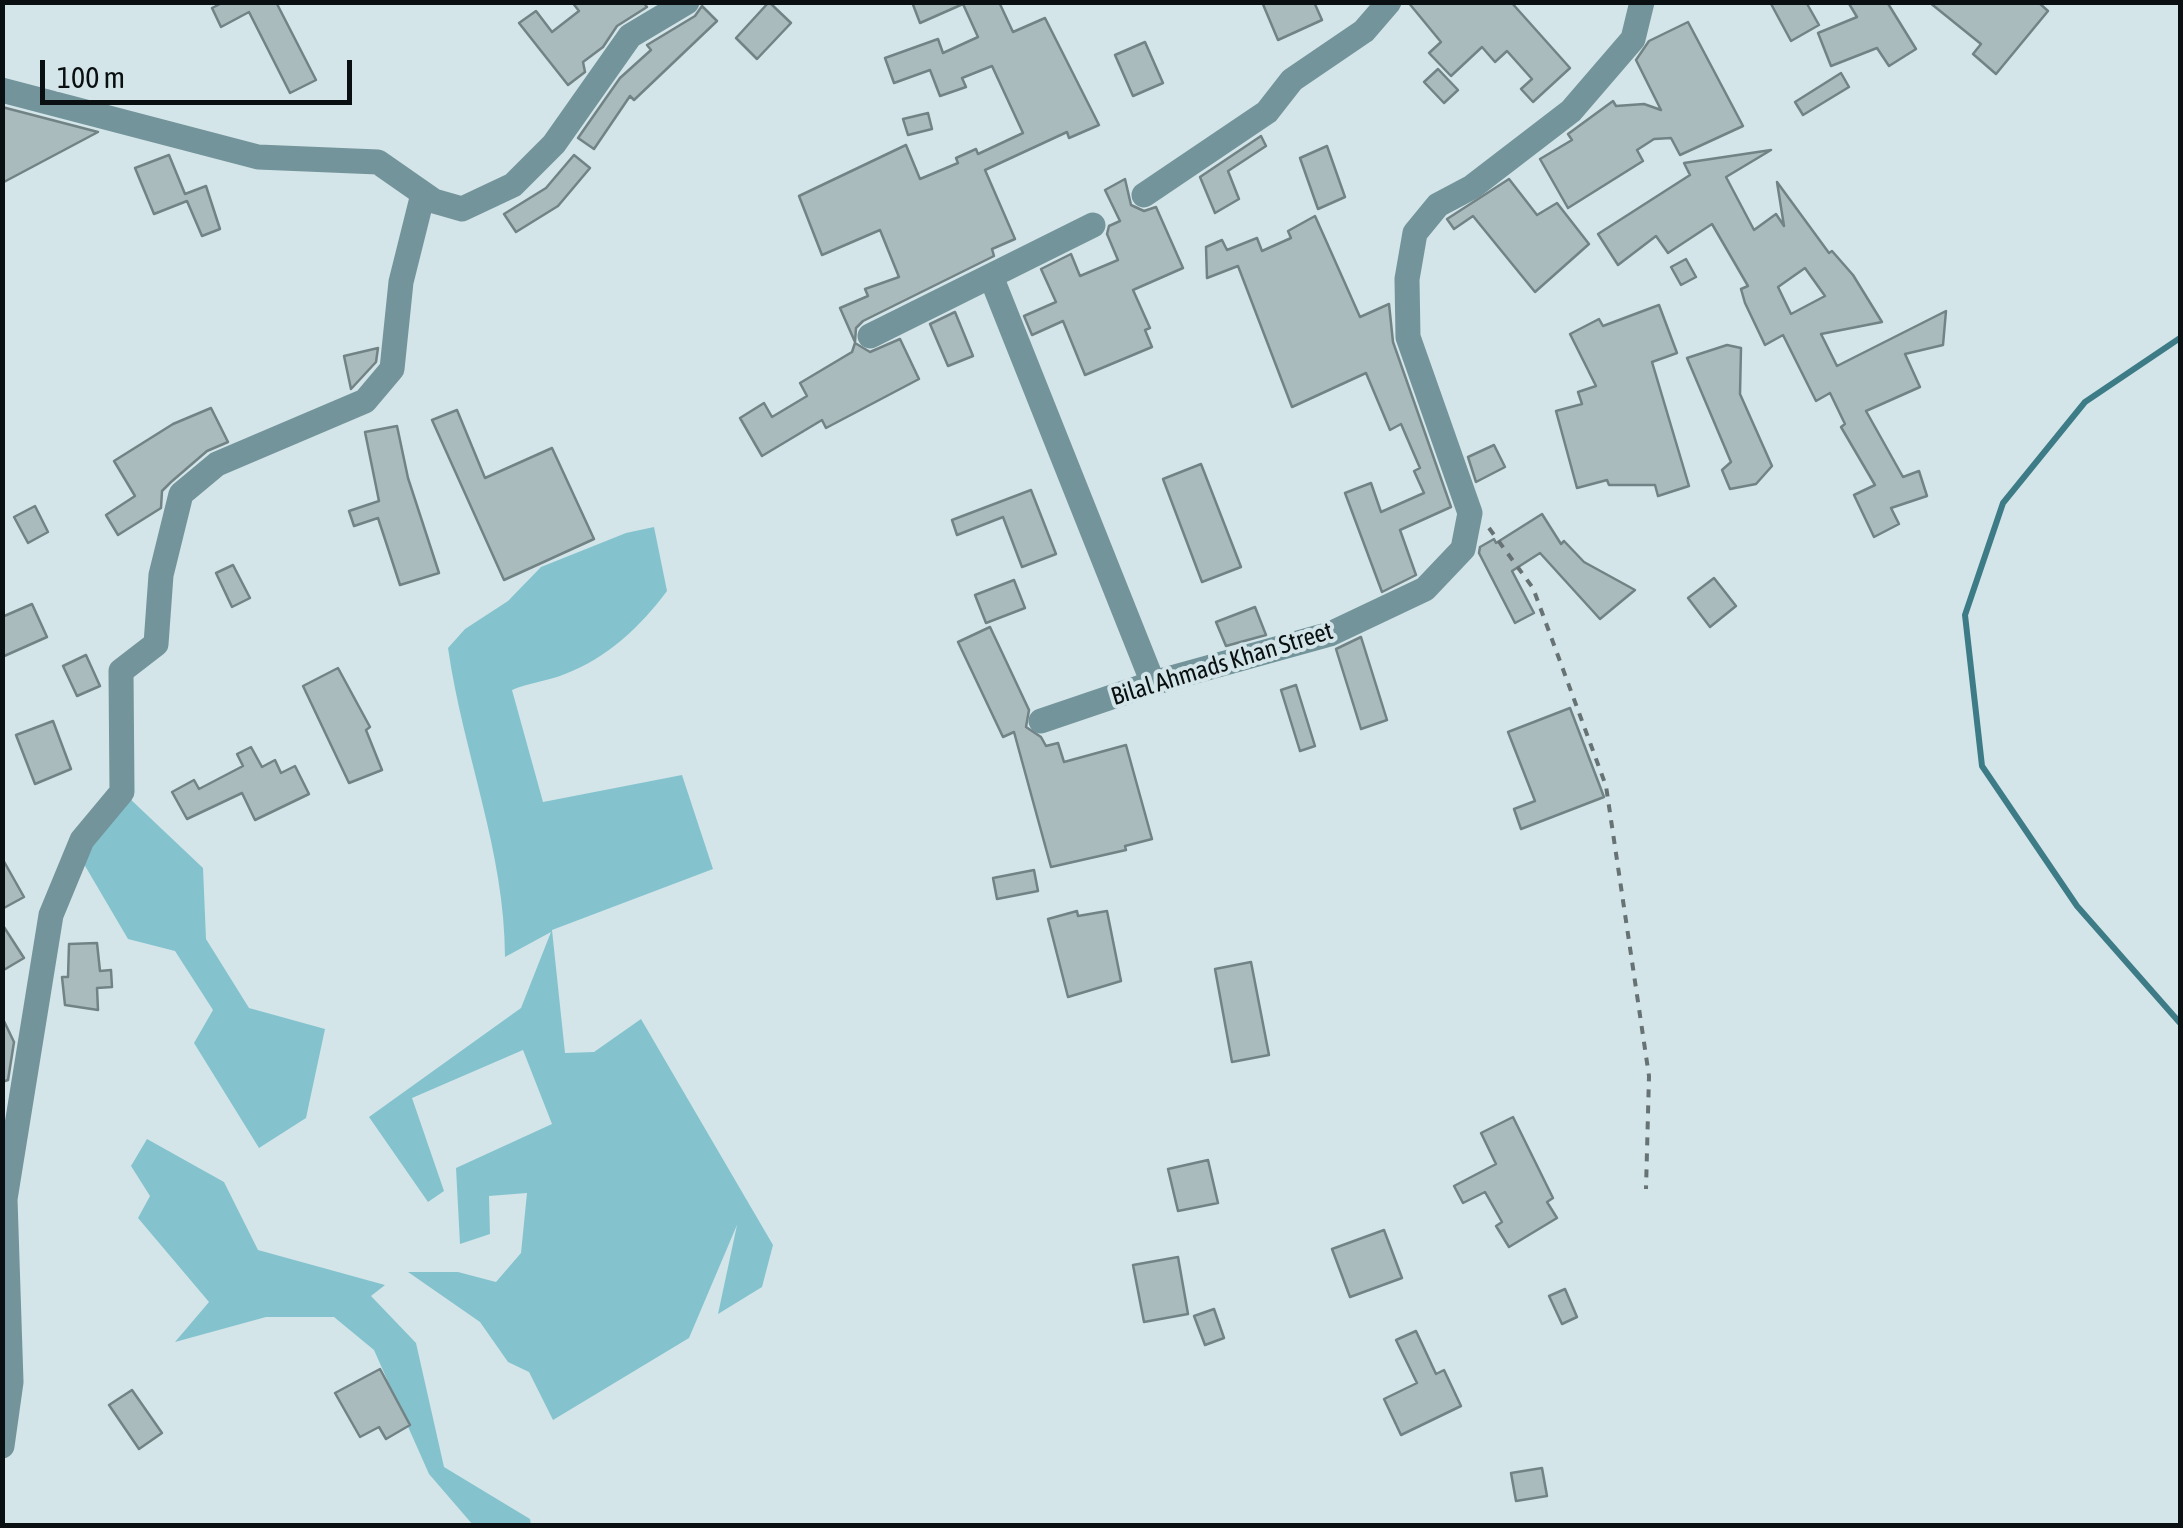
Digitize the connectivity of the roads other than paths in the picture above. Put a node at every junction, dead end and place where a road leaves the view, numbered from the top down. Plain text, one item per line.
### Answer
1 (687, 2) edge
2 (1389, 2) edge
3 (1642, 2) edge
4 (2, 90) edge
5 (423, 194) junction
6 (1144, 195) dead end
7 (1093, 225) dead end
8 (992, 279) junction
9 (870, 336) dead end
10 (1153, 683) junction
11 (1041, 721) dead end
12 (2, 1446) edge

1 - 5 street
2 - 6 street
3 - 10 street, Bilal Ahmads Khan Street
4 - 5 street
5 - 12 street
7 - 8 street
8 - 9 street
8 - 10 street
10 - 11 street, Bilal Ahmads Khan Street

